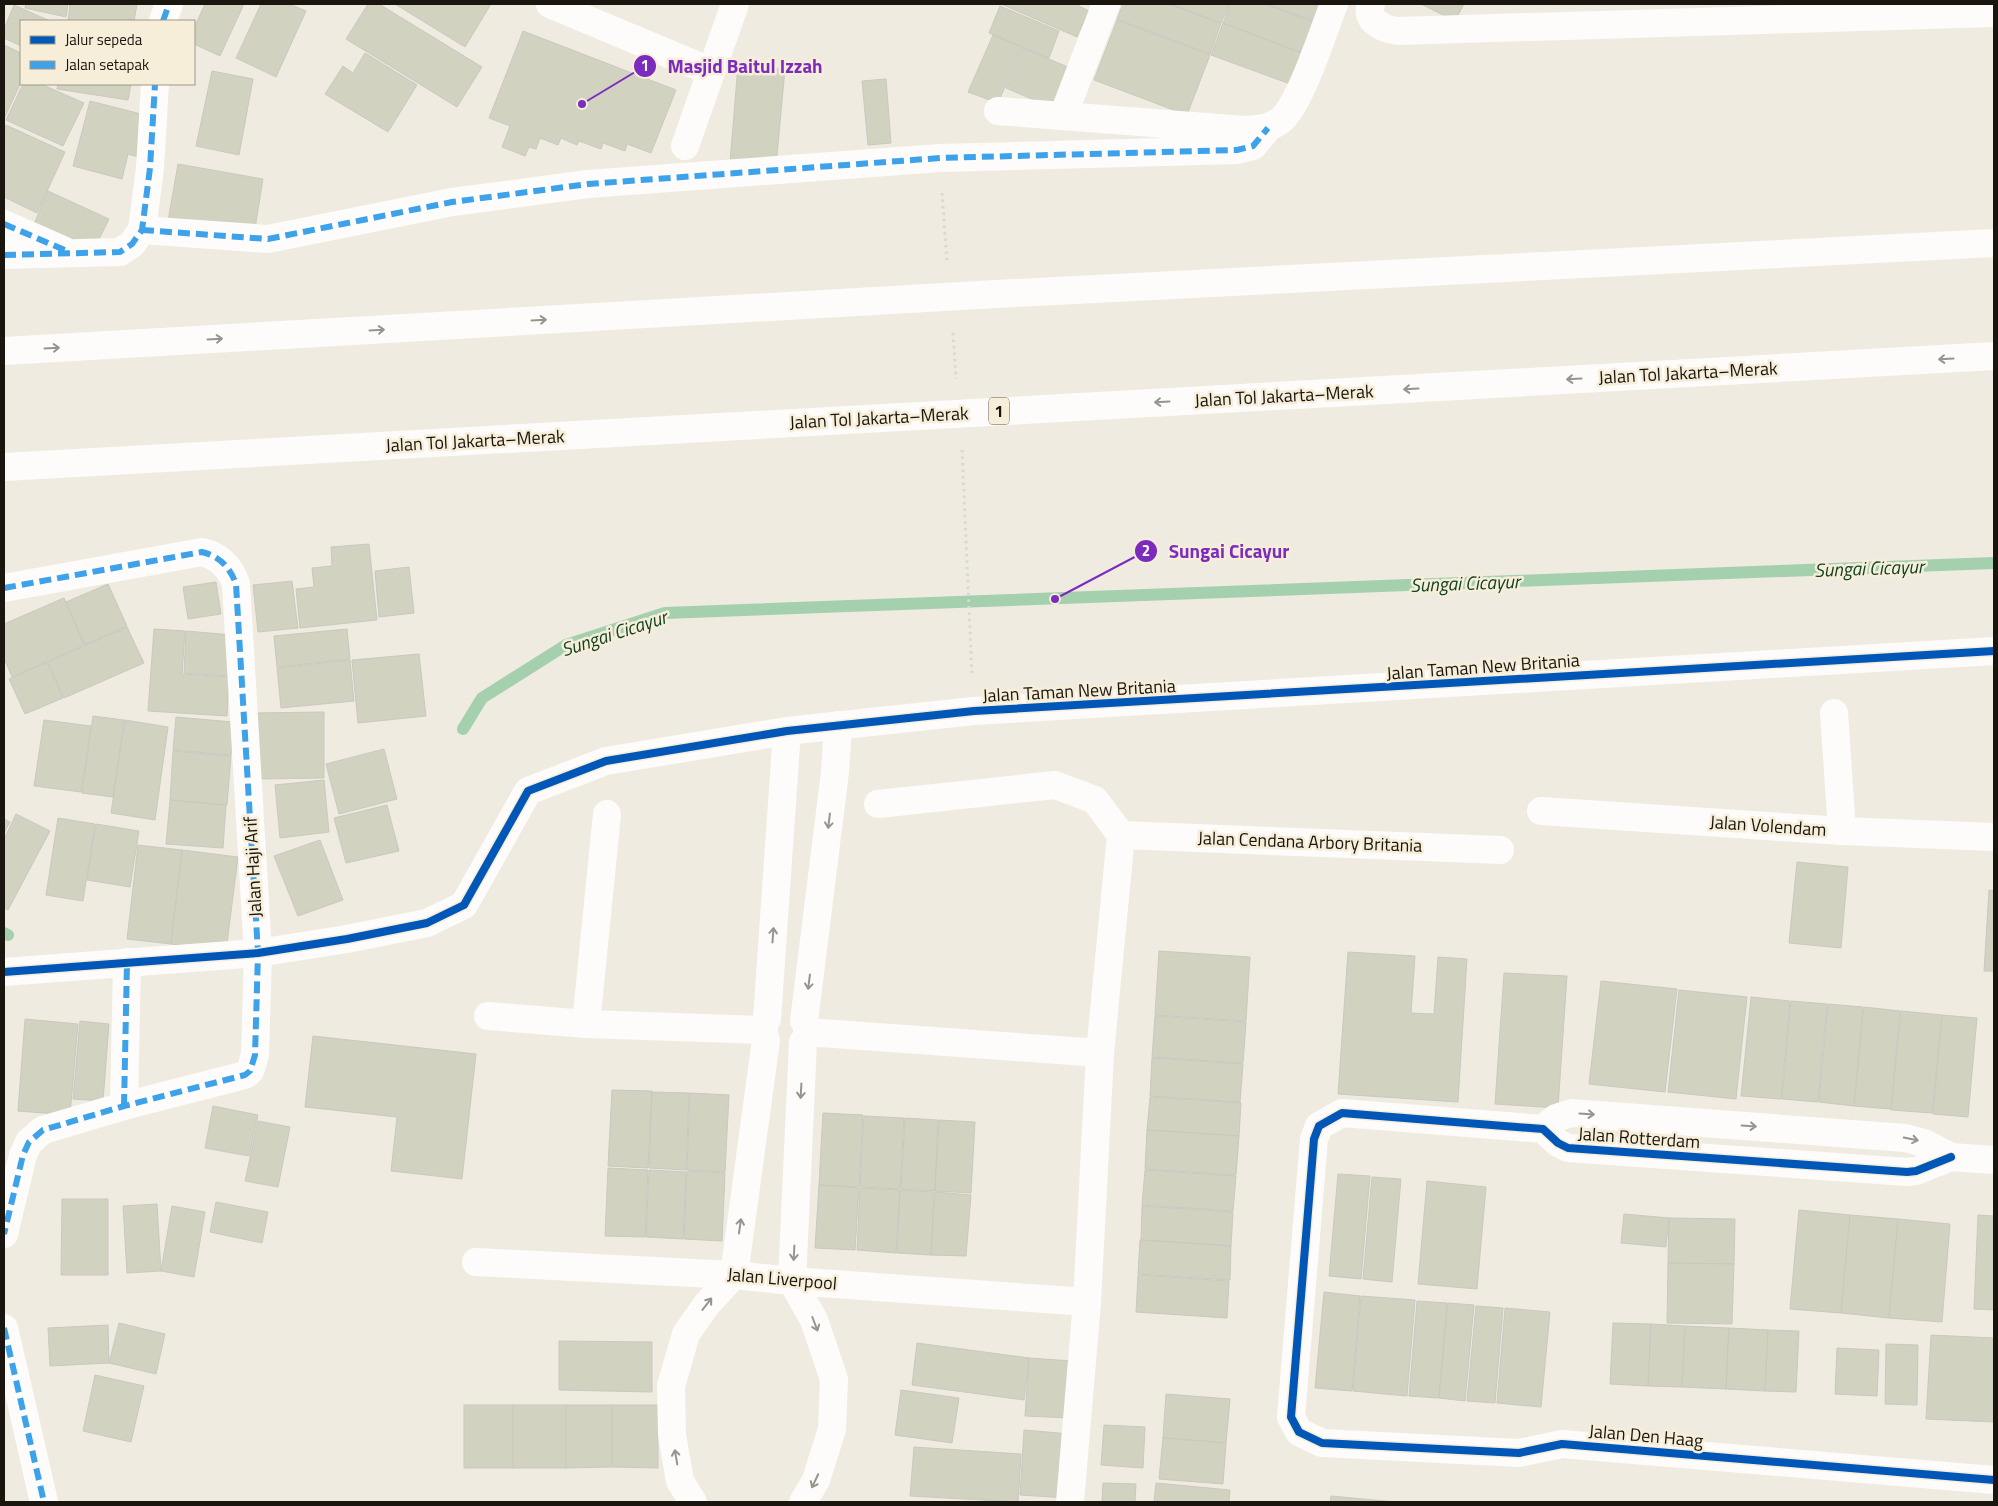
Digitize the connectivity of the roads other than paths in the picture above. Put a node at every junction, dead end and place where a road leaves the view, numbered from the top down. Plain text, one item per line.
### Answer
1 (169, 4) edge
2 (550, 4) edge
3 (735, 4) edge
4 (1106, 4) edge
5 (1334, 4) edge
6 (1370, 6) edge
7 (1864, 10) edge
8 (1994, 13) edge
9 (1605, 14) edge
10 (163, 20) edge
11 (710, 71) junction
12 (155, 85) edge
13 (998, 111) dead end
14 (1064, 116) junction
15 (1268, 128) junction
16 (685, 146) dead end
17 (4, 224) edge
18 (142, 230) junction
19 (1994, 243) edge
20 (71, 254) junction
21 (4, 255) edge
22 (4, 351) edge
23 (1994, 356) edge
24 (4, 467) edge
25 (4, 588) edge
26 (1994, 650) edge
27 (1834, 713) dead end
28 (838, 725) junction
29 (787, 731) junction
30 (878, 804) dead end
31 (1541, 810) dead end
32 (607, 814) dead end
33 (1842, 831) junction
34 (1121, 835) junction
35 (1994, 837) edge
36 (1500, 850) dead end
37 (258, 953) junction
38 (127, 962) junction
39 (4, 972) edge
40 (488, 1016) dead end
41 (586, 1024) junction
42 (766, 1029) junction
43 (805, 1032) junction
44 (1100, 1053) junction
45 (124, 1106) junction
46 (1994, 1160) edge
47 (4, 1234) edge
48 (476, 1262) dead end
49 (734, 1274) junction
50 (792, 1281) junction
51 (1088, 1302) junction
52 (4, 1328) edge
53 (1299, 1432) joint
54 (1994, 1480) edge
55 (44, 1502) edge
56 (693, 1502) edge
57 (803, 1502) edge
58 (1070, 1502) edge

1 - 10 main road
2 - 11 main road
3 - 11 main road
4 - 14 main road
5 - 15 main road
6 - 9 main road
7 - 8 main road
7 - 9 main road
11 - 16 main road
12 - 18 main road
13 - 14 main road
14 - 15 main road
15 - 18 main road
17 - 20 main road
18 - 20 main road
22 -> 19 main road
20 - 21 main road
23 -> 24 main road, Jalan Tol Jakarta–Merak / 1
25 - 37 main road, Jalan Haji Arif
26 - 28 main road, Jalan Taman New Britania
27 - 33 main road
28 - 29 main road, Jalan Taman New Britania
28 -> 43 main road
29 - 37 main road, Jalan Taman New Britania
42 -> 29 main road
30 - 34 main road
31 - 33 main road, Jalan Volendam
32 - 41 main road
33 - 35 main road, Jalan Volendam
34 - 36 main road, Jalan Cendana Arbory Britania
34 - 44 main road
37 - 38 main road, Jalan Taman New Britania
37 - 45 main road, Jalan Haji Arif
38 - 39 main road, Jalan Taman New Britania
38 - 45 main road
40 - 41 main road
41 - 42 main road
42 - 43 main road
42 - 43 main road
49 -> 42 main road
43 - 44 main road
43 -> 50 main road
44 - 51 main road
45 - 47 main road, Jalan Haji Arif
46 - 53 main road, Jalan Rotterdam
48 - 49 main road, Jalan Liverpool
49 - 50 main road, Jalan Liverpool
56 -> 49 main road
50 - 51 main road, Jalan Liverpool
50 -> 57 main road
51 - 58 main road
52 - 55 main road
53 - 54 main road, Jalan Den Haag

